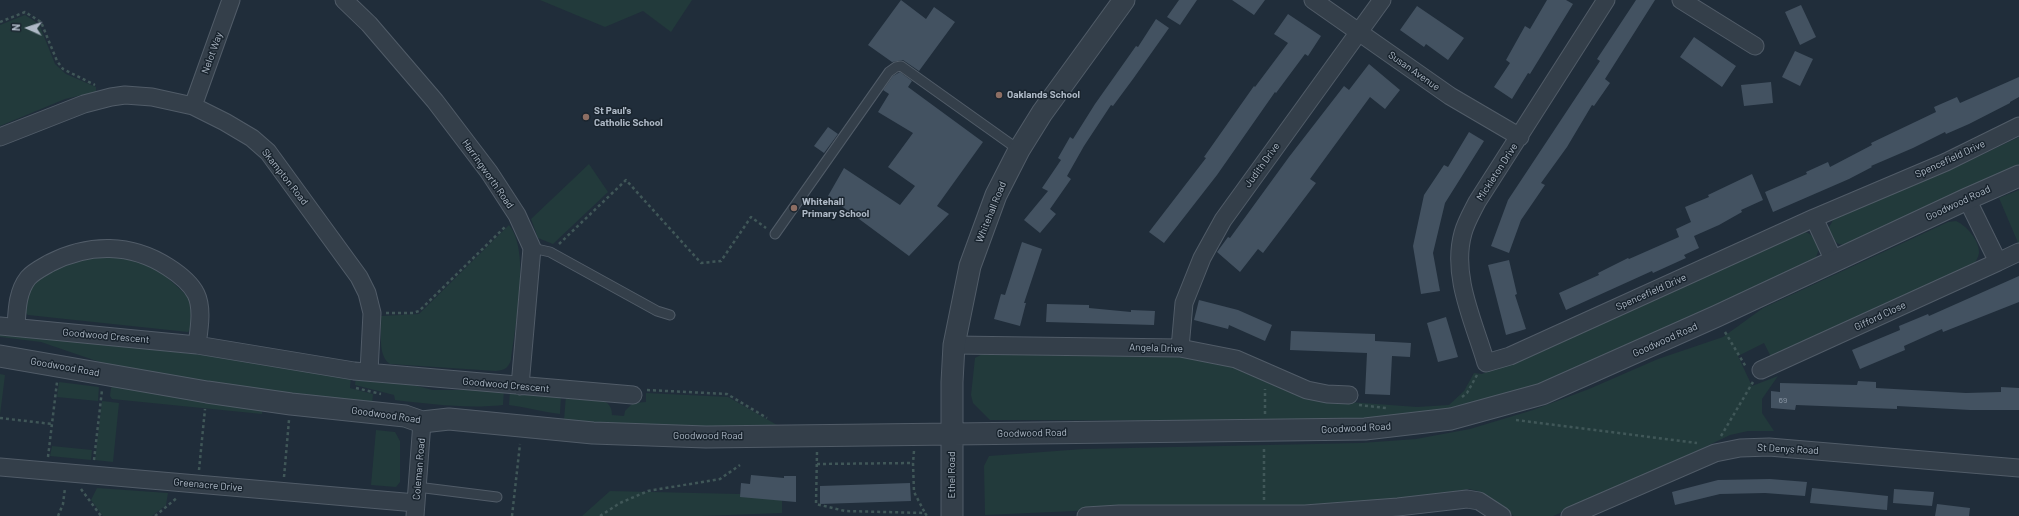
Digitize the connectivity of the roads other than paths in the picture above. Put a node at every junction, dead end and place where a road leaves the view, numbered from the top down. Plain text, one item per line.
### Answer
1 (231, 0) edge
2 (344, 0) edge
3 (1124, 0) edge
4 (1313, 0) edge
5 (1382, 0) edge
6 (1606, 0) edge
7 (1681, 0) edge
8 (1359, 32) junction
9 (1755, 46) dead end
10 (193, 106) junction
11 (2019, 126) edge
12 (0, 136) edge
13 (1520, 137) junction
14 (1019, 150) junction
15 (2019, 176) edge
16 (1967, 199) junction
17 (1814, 218) junction
18 (775, 234) road end
19 (532, 248) junction
20 (2019, 252) edge
21 (1834, 261) junction
22 (1998, 262) junction
23 (670, 315) dead end
24 (8, 327) edge
25 (197, 345) junction
26 (954, 345) junction
27 (1180, 348) junction
28 (0, 356) edge
29 (1486, 363) joint
30 (1761, 370) road end
31 (369, 372) junction
32 (520, 386) junction
33 (633, 395) road end
34 (1349, 395) dead end
35 (422, 422) junction
36 (952, 434) junction
37 (0, 467) edge
38 (2019, 468) edge
39 (497, 497) dead end
40 (416, 502) edge
41 (1172, 515) edge
42 (1220, 515) edge
43 (952, 516) edge
44 (1086, 516) edge
45 (1502, 516) edge
46 (1570, 516) edge

1 - 10 street, Nelot Way
2 - 19 street, Harringworth Road
3 - 14 street, Whitehall Road
4 - 8 street, Susan Avenue
5 - 8 street, Judith Drive
6 - 13 street, Mickleton Drive
7 - 9 street
8 - 13 street, Susan Avenue
8 - 27 street, Judith Drive
10 - 12 street, Skampton Road
10 - 31 street, Skampton Road
11 - 17 street, Spencefield Drive
13 - 29 street, Mickleton Drive
14 - 18 lane
14 - 26 street, Whitehall Road
15 - 16 street, Goodwood Road
16 - 21 street, Goodwood Road
16 - 22 street
17 - 21 street
17 - 29 street, Spencefield Drive
19 - 23 lane
19 - 32 street
20 - 22 street, Gifford Close
21 - 36 street, Goodwood Road
22 - 30 street, Gifford Close
24 - 25 street, Goodwood Crescent
24 - 25 street, Goodwood Crescent
25 - 31 street, Goodwood Crescent
26 - 27 street, Angela Drive
26 - 36 street, Whitehall Road
27 - 34 street, Angela Drive
28 - 35 street, Goodwood Road
31 - 32 street, Goodwood Crescent
32 - 33 street, Goodwood Crescent
35 - 36 street, Goodwood Road
35 - 40 street, Coleman Road
36 - 43 street, Ethel Road
37 - 40 street, Greenacre Drive
38 - 46 street, St Denys Road
39 - 40 lane
41 - 42 street
41 - 44 street
42 - 45 street

